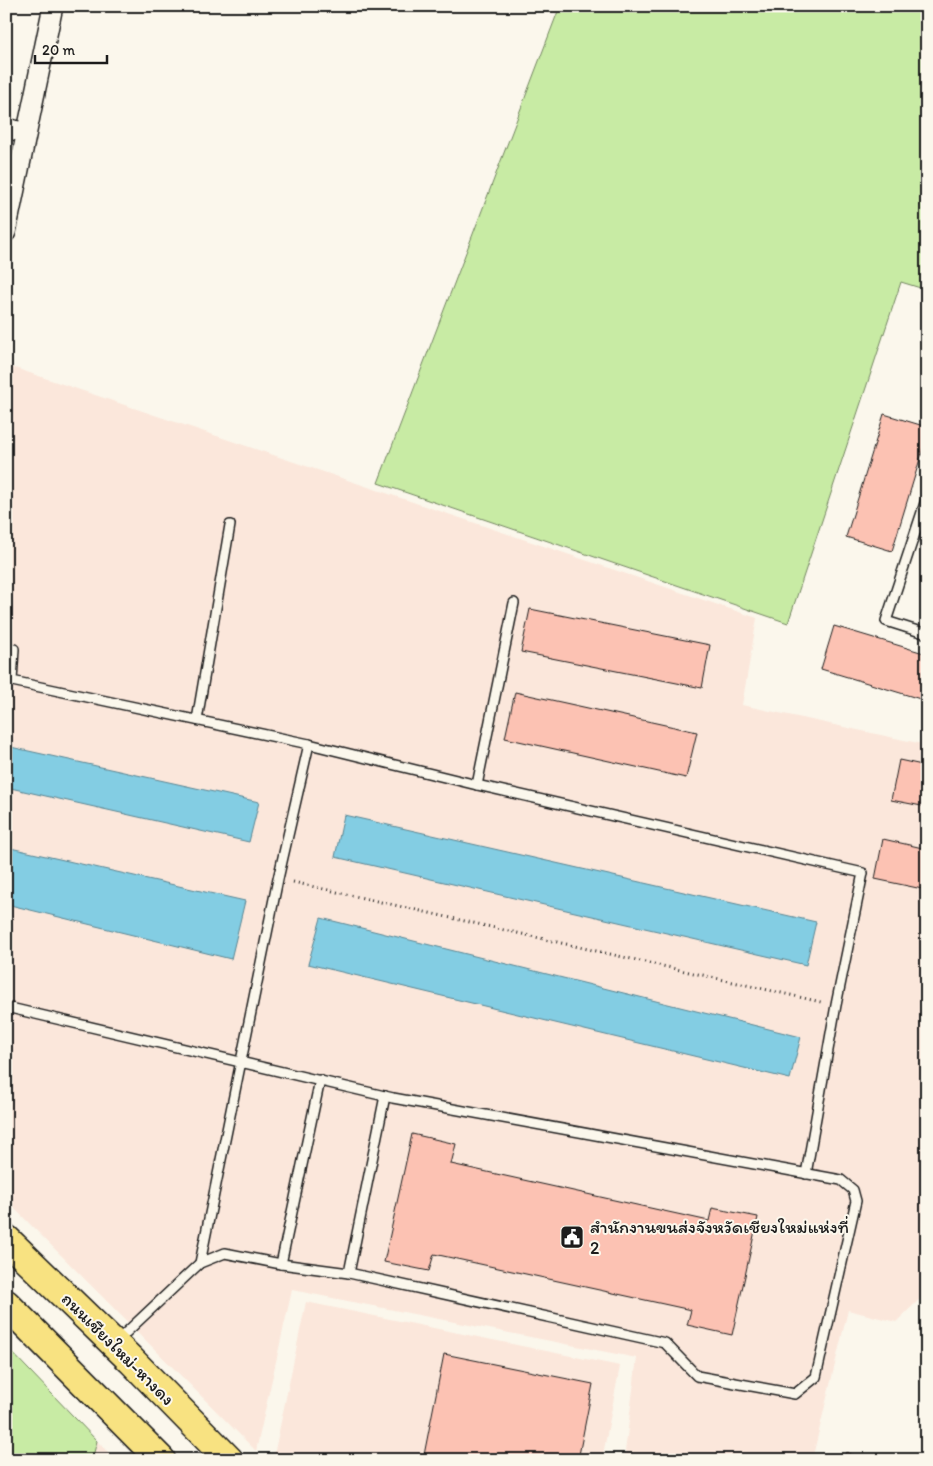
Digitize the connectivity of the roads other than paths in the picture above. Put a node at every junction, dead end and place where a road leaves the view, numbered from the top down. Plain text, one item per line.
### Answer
1 (53, 6) edge
2 (6, 128) edge
3 (26, 133) junction
4 (6, 232) edge
5 (927, 497) edge
6 (230, 525) dead end
7 (514, 603) dead end
8 (927, 634) edge
9 (6, 648) edge
10 (197, 720) junction
11 (309, 744) junction
12 (477, 785) junction
13 (6, 1007) edge
14 (242, 1062) junction
15 (320, 1080) junction
16 (385, 1096) junction
17 (806, 1174) junction
18 (6, 1239) edge
19 (200, 1263) junction
20 (281, 1264) junction
21 (349, 1274) junction
22 (6, 1304) edge
23 (114, 1344) junction
24 (161, 1460) edge
25 (229, 1460) edge

1 - 3 street
2 - 3 street
3 - 4 street
5 - 8 lane
6 - 10 lane
7 - 12 lane
9 - 10 lane
10 - 11 lane
11 - 12 lane
11 - 14 lane
12 - 17 lane
13 - 14 lane
14 - 15 lane
14 - 19 lane
15 - 16 lane
15 - 20 lane
16 - 17 lane
16 - 21 lane
17 - 21 lane
18 - 23 main road, ถนนเชียงใหม่-หางดง
19 - 20 lane
19 - 23 lane
20 - 21 lane
22 - 24 main road
23 - 25 main road, ถนนเชียงใหม่-หางดง

